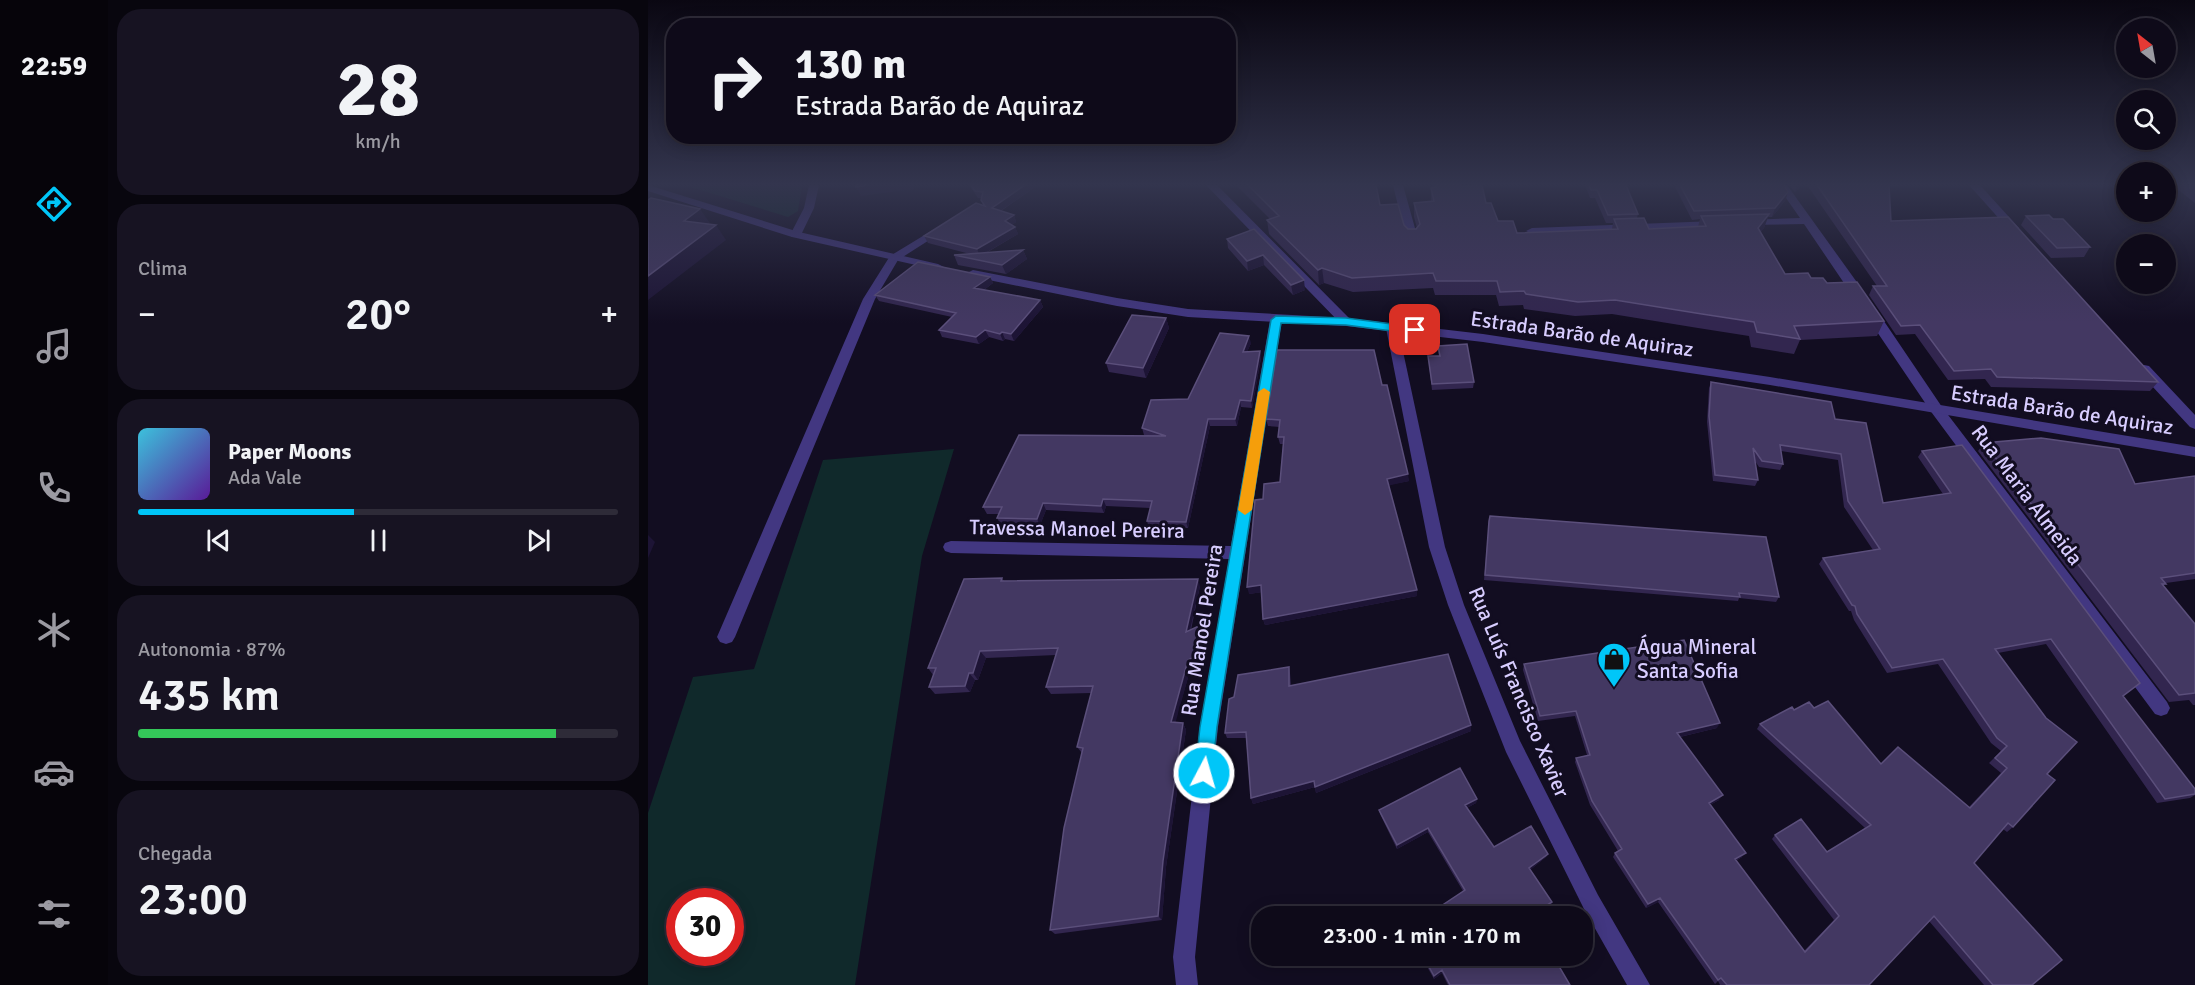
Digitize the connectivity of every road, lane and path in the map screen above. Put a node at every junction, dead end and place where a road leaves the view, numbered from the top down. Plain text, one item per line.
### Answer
1 (783, 231) edge
2 (798, 231) edge
3 (936, 231) edge
4 (1256, 231) edge
5 (1410, 231) edge
6 (1813, 231) edge
7 (2016, 231) edge
8 (796, 235) junction
9 (1412, 239) edge
10 (2028, 244) edge
11 (894, 258) junction
12 (1276, 320) junction
13 (1346, 322) junction
14 (1392, 328) junction
15 (2131, 355) edge
16 (1937, 410) junction
17 (2195, 424) edge
18 (2195, 452) edge
19 (951, 547) dead end
20 (1238, 554) junction
21 (726, 637) dead end
22 (2160, 708) dead end
23 (1187, 985) edge
24 (1639, 985) edge

1 - 8 street, Estrada Barão de Aquiraz
2 - 8 street
3 - 11 street
4 - 13 street
5 - 9 street
6 - 16 street, Rua Maria Almeida
7 - 10 street
8 - 11 street, Estrada Barão de Aquiraz
11 - 12 street, Estrada Barão de Aquiraz
11 - 21 street
12 - 13 street, Estrada Barão de Aquiraz
12 - 20 street, Rua Manoel Pereira
13 - 14 street, Estrada Barão de Aquiraz
14 - 16 street, Estrada Barão de Aquiraz
14 - 24 street, Rua Luís Francisco Xavier
15 - 17 street
16 - 18 street, Estrada Barão de Aquiraz
16 - 22 street, Rua Maria Almeida
19 - 20 street, Travessa Manoel Pereira
20 - 23 street, Rua Manoel Pereira

